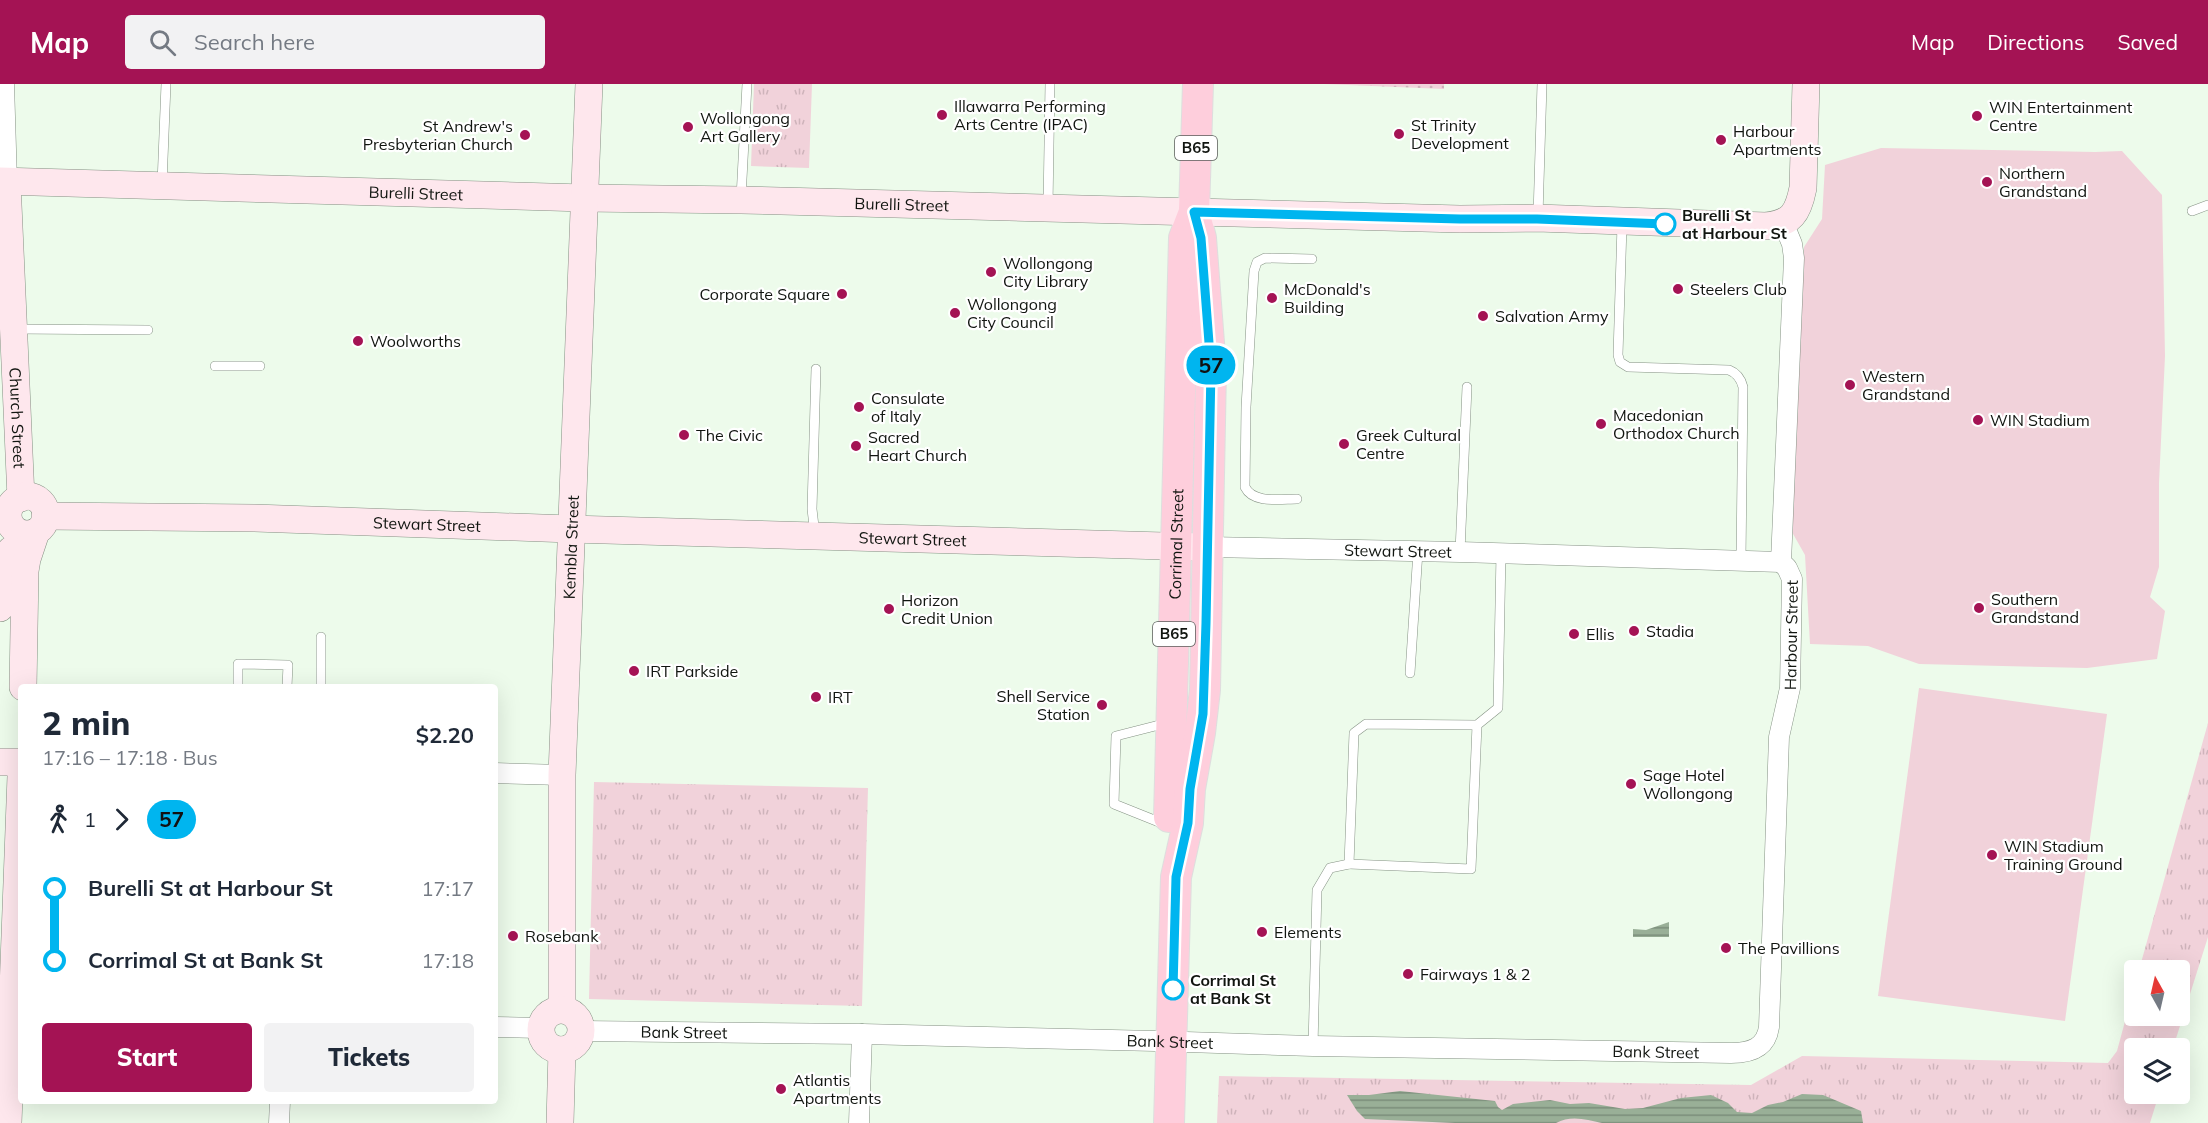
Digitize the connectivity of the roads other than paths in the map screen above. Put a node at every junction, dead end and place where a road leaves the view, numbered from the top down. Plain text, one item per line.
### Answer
1 (4, 84) edge
2 (166, 84) edge
3 (589, 84) edge
4 (747, 84) edge
5 (1050, 84) edge
6 (1198, 84) edge
7 (1542, 84) edge
8 (1806, 84) edge
9 (4, 182) edge
10 (162, 186) junction
11 (584, 198) junction
12 (741, 200) junction
13 (2208, 205) edge
14 (1048, 209) junction
15 (2192, 210) dead end
16 (1194, 212) junction
17 (1790, 217) junction
18 (1537, 219) junction
19 (1622, 223) junction
20 (1312, 259) dead end
21 (14, 329) junction
22 (148, 330) dead end
23 (215, 366) dead end
24 (260, 366) dead end
25 (816, 369) dead end
26 (1467, 387) dead end
27 (21, 498) junction
28 (1297, 499) dead end
29 (9, 521) junction
30 (41, 524) junction
31 (570, 529) junction
32 (816, 537) junction
33 (1175, 547) junction
34 (1208, 547) junction
35 (1418, 551) junction
36 (1460, 552) junction
37 (1502, 554) junction
38 (1742, 560) junction
39 (1781, 562) junction
40 (0, 608) edge
41 (321, 637) dead end
42 (1410, 673) dead end
43 (23, 684) edge
44 (238, 684) edge
45 (287, 684) edge
46 (321, 684) edge
47 (1172, 722) junction
48 (1477, 725) junction
49 (0, 762) edge
50 (18, 762) edge
51 (498, 773) edge
52 (562, 775) junction
53 (1169, 826) junction
54 (18, 847) edge
55 (1349, 864) junction
56 (1176, 877) junction
57 (1316, 916) junction
58 (1327, 916) dead end
59 (562, 1009) junction
60 (11, 1013) edge
61 (498, 1028) edge
62 (540, 1028) junction
63 (582, 1031) junction
64 (862, 1034) junction
65 (1171, 1041) junction
66 (1313, 1046) junction
67 (1758, 1048) joint
68 (562, 1050) junction
69 (280, 1104) edge
70 (8, 1123) edge
71 (279, 1123) edge
72 (560, 1123) edge
73 (859, 1123) edge
74 (1169, 1123) edge

1 - 9 street, Church Street
2 - 10 lane
3 - 11 street, Kembla Street
4 - 12 lane
5 - 14 lane
6 - 16 main road, Corrimal Street / B65
7 - 18 lane
8 - 17 street
9 - 10 street, Burelli Street
9 - 21 street, Church Street
10 - 11 street, Burelli Street
11 - 12 street, Burelli Street
11 - 31 street, Kembla Street
12 - 14 street, Burelli Street
13 - 15 lane
14 - 16 street, Burelli Street
16 - 18 street, Burelli Street
16 - 33 main road, Corrimal Street / B65
16 - 34 main road, Corrimal Street
17 - 19 street, Burelli Street
17 - 39 street, Harbour Street
18 - 19 street, Burelli Street
19 - 38 lane
20 - 28 lane
21 - 22 lane
21 - 27 street, Church Street
23 - 24 lane
25 - 32 lane
26 - 36 lane
27 - 29 street
27 - 30 street
29 - 30 street
29 - 40 street
30 - 31 street, Stewart Street
30 - 43 street
31 - 32 street, Stewart Street
31 - 52 street, Kembla Street
32 - 33 street, Stewart Street
33 - 34 street, Stewart Street
33 - 47 main road, Corrimal Street / B65
34 - 35 street, Stewart Street
34 - 56 main road, Corrimal Street
35 - 36 street, Stewart Street
35 - 42 lane
36 - 37 street, Stewart Street
37 - 38 street, Stewart Street
37 - 48 lane
38 - 39 street, Stewart Street
39 - 67 street, Harbour Street
41 - 46 lane
44 - 45 lane
47 - 53 main road, Corrimal Street / B65
47 - 53 lane
48 - 55 lane
48 - 55 lane
49 - 50 street
51 - 52 street
52 - 59 street, Kembla Street
53 - 56 main road, Corrimal Street / B65
54 - 60 street
55 - 57 lane
56 - 65 main road, Corrimal Street / B65
57 - 58 lane
57 - 66 lane
59 - 62 street
59 - 63 street
60 - 70 street
61 - 62 street
62 - 68 street
63 - 64 street, Bank Street
63 - 68 street
64 - 65 street, Bank Street
64 - 73 street
65 - 66 street, Bank Street
65 - 74 main road, Corrimal Street / B65
66 - 67 street, Bank Street
68 - 72 street
69 - 71 street

